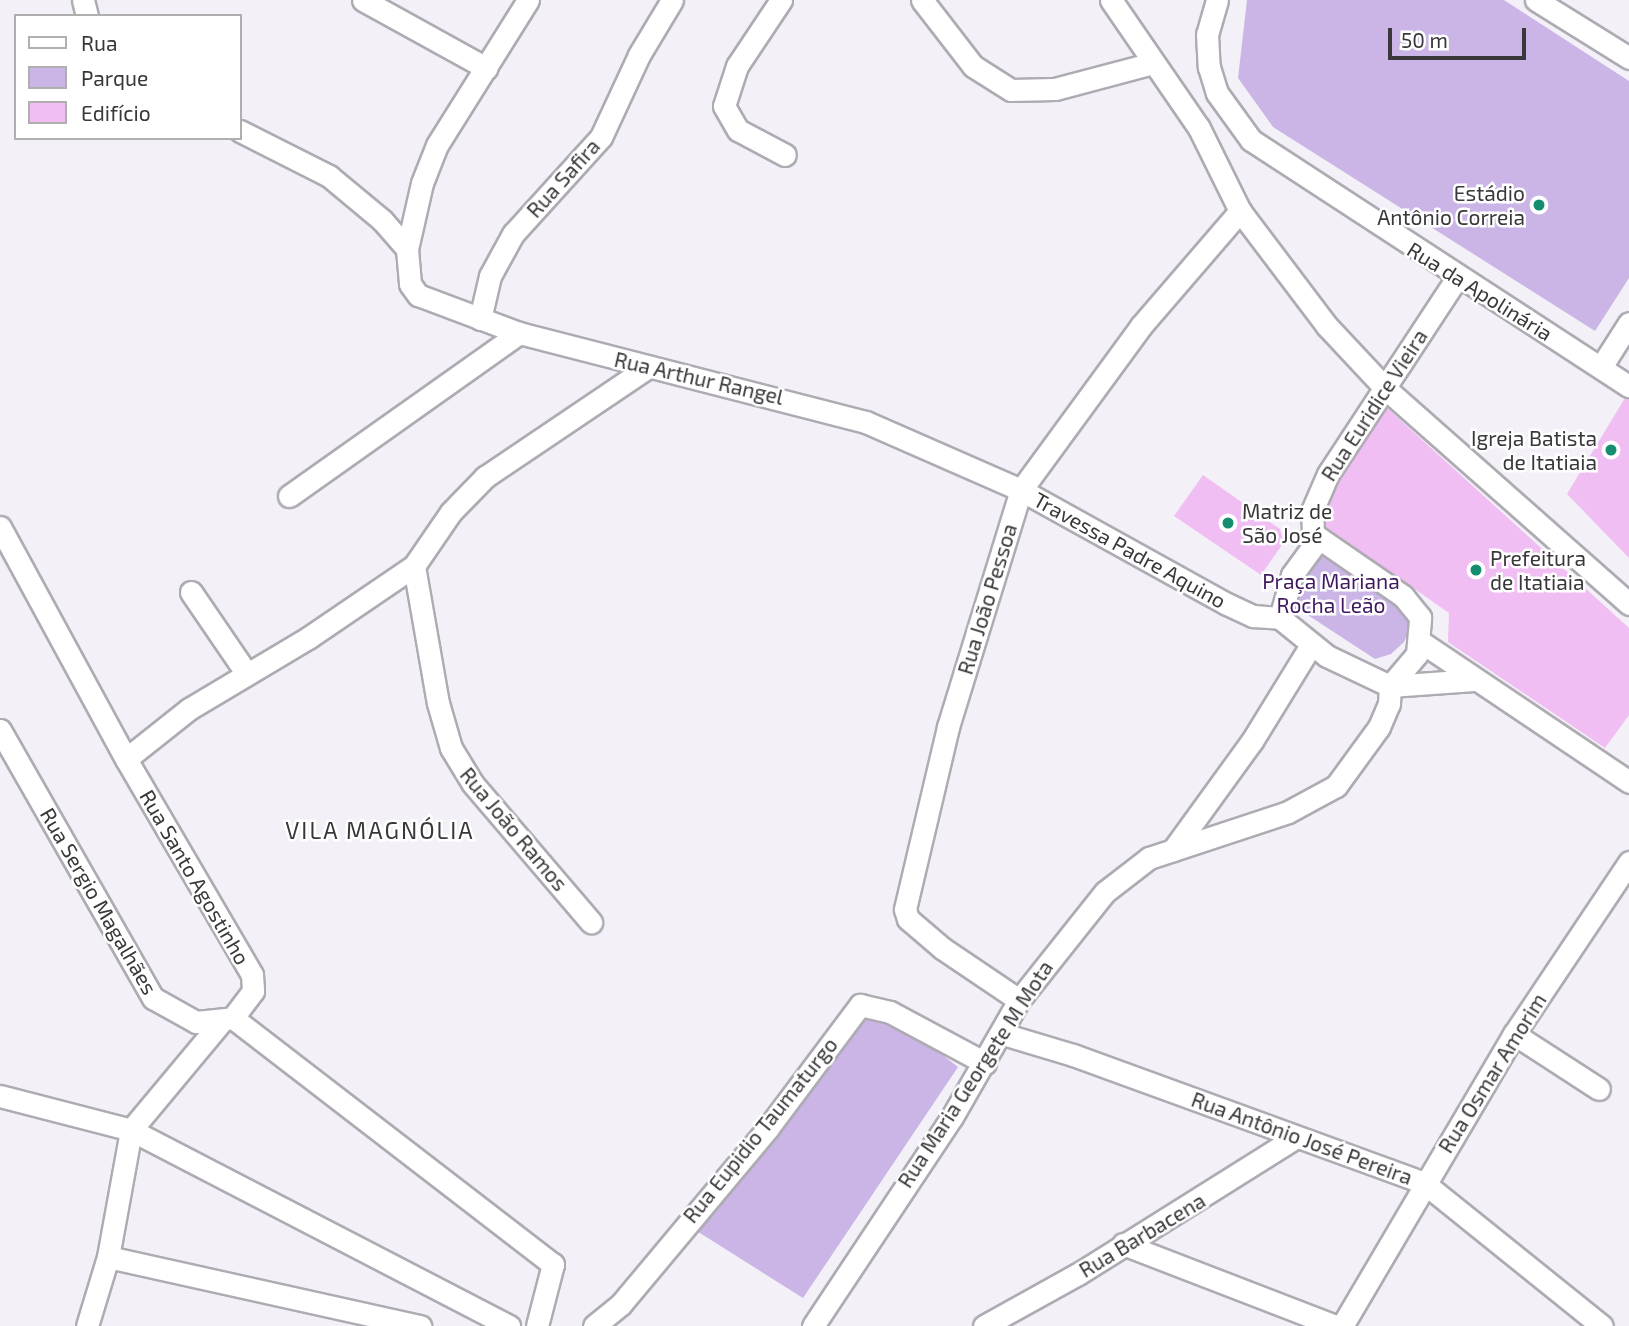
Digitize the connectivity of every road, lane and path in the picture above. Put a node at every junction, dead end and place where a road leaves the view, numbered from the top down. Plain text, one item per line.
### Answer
1 (363, 0) edge
2 (528, 0) edge
3 (672, 0) edge
4 (781, 0) edge
5 (922, 0) edge
6 (1111, 0) edge
7 (1217, 0) edge
8 (1536, 0) edge
9 (1629, 58) edge
10 (1153, 63) junction
11 (486, 68) junction
12 (242, 132) edge
13 (785, 155) dead end
14 (1240, 211) junction
15 (407, 249) junction
16 (1458, 276) junction
17 (480, 319) junction
18 (1629, 323) edge
19 (519, 334) junction
20 (648, 367) junction
21 (1601, 367) junction
22 (1629, 386) edge
23 (1385, 388) junction
24 (1021, 489) junction
25 (289, 496) dead end
26 (0, 527) edge
27 (1319, 538) junction
28 (10, 565) edge
29 (414, 566) junction
30 (191, 592) dead end
31 (1629, 604) edge
32 (1280, 618) junction
33 (1421, 642) junction
34 (1311, 645) junction
35 (247, 674) junction
36 (1474, 680) junction
37 (1390, 686) junction
38 (0, 730) edge
39 (126, 759) junction
40 (1629, 782) edge
41 (1173, 850) junction
42 (1629, 862) edge
43 (591, 922) dead end
44 (1019, 1000) junction
45 (227, 1020) junction
46 (1003, 1034) junction
47 (1514, 1034) junction
48 (985, 1063) junction
49 (1599, 1088) dead end
50 (0, 1096) edge
51 (131, 1130) junction
52 (1295, 1138) junction
53 (1424, 1183) junction
54 (1123, 1244) junction
55 (108, 1257) junction
56 (1577, 1318) edge
57 (88, 1324) edge
58 (420, 1326) edge
59 (509, 1326) edge
60 (537, 1326) edge
61 (594, 1326) edge
62 (813, 1326) edge
63 (984, 1326) edge
64 (1335, 1326) edge
65 (1342, 1326) edge
66 (1602, 1326) edge

1 - 11 street
2 - 11 street
3 - 17 street, Rua Safira
4 - 13 street
5 - 10 street
6 - 10 street
7 - 16 street, Rua da Apolinária
8 - 9 street
10 - 14 street
11 - 15 street
12 - 15 street
14 - 23 street
14 - 24 street, Rua João Pessoa
15 - 17 street, Rua Arthur Rangel
16 - 21 street, Rua da Apolinária
16 - 23 street, Rua Euridice Vieira
17 - 19 street, Rua Arthur Rangel
18 - 21 street
19 - 20 street, Rua Arthur Rangel
19 - 25 street
20 - 24 street, Rua Arthur Rangel
20 - 29 street
21 - 22 street, Rua da Apolinária
23 - 27 street, Rua Euridice Vieira
23 - 31 street
24 - 32 street, Travessa Padre Aquino
24 - 44 street, Rua João Pessoa
26 - 28 street, Rua Santo Agostinho
27 - 32 street
27 - 33 street
28 - 39 street, Rua Santo Agostinho
29 - 35 street
29 - 43 street, Rua João Ramos
30 - 35 street
32 - 34 street
33 - 36 street
33 - 37 street
34 - 37 street
34 - 41 street
35 - 39 street
36 - 37 street
36 - 40 street
37 - 41 street, Rua Maria Georgete M Mota
38 - 45 street, Rua Sergio Magalhães
39 - 45 street, Rua Santo Agostinho
41 - 44 street, Rua Maria Georgete M Mota
42 - 47 street, Rua Osmar Amorim
44 - 46 street, Rua Maria Georgete M Mota
45 - 51 street, Rua Santo Agostinho
45 - 60 street
46 - 48 street, Rua Maria Georgete M Mota
46 - 52 street, Rua Antônio José Pereira
47 - 49 street
47 - 53 street, Rua Osmar Amorim
48 - 61 street, Rua Eupidio Taumaturgo
48 - 62 street, Rua Maria Georgete M Mota
50 - 51 street
51 - 55 street
51 - 59 street
52 - 53 street, Rua Antônio José Pereira
52 - 54 street, Rua Barbacena
53 - 56 street, Rua Antônio José Pereira
53 - 65 street, Rua Osmar Amorim
54 - 63 street, Rua Barbacena
54 - 64 street
55 - 57 street
55 - 58 street
56 - 66 street, Rua Antônio José Pereira

